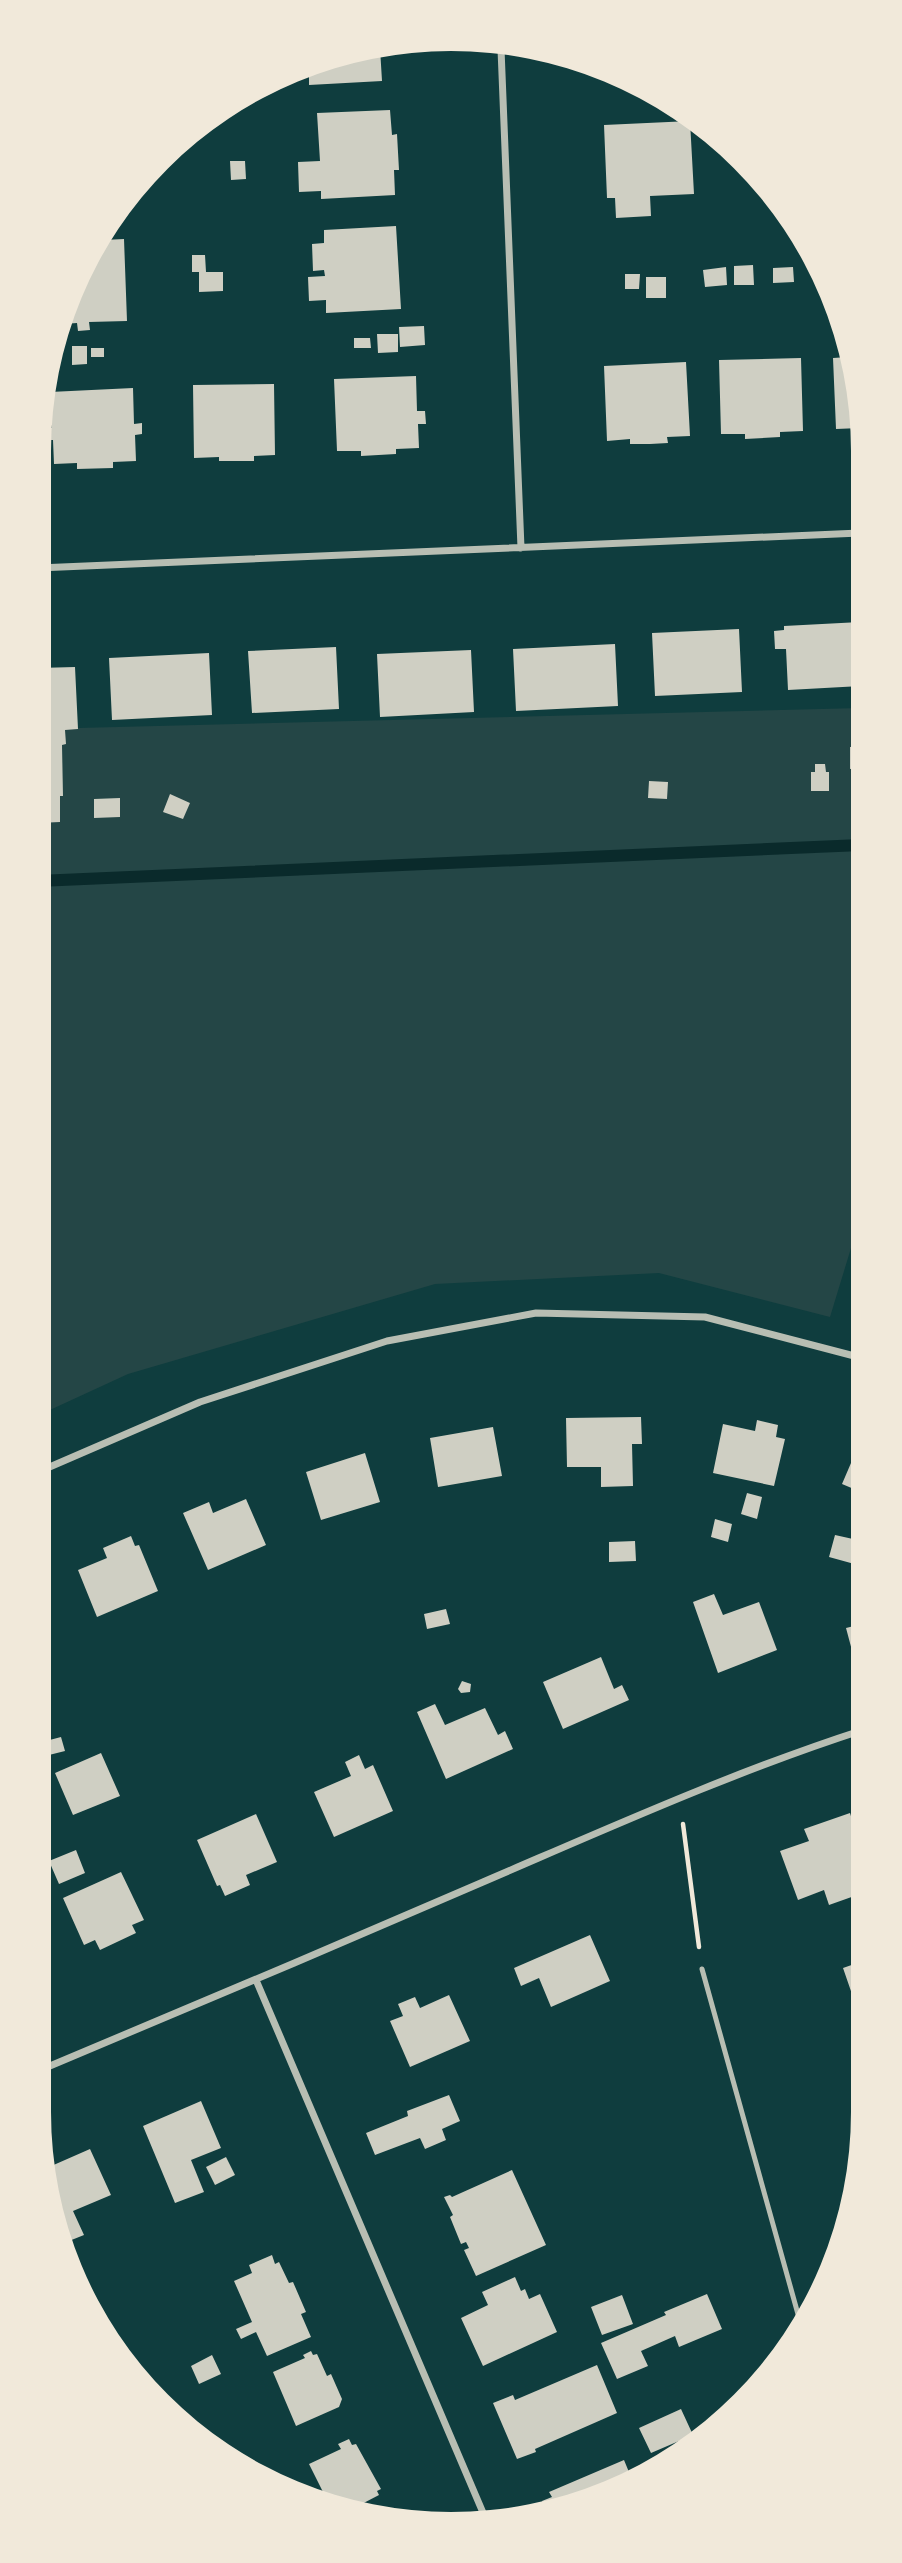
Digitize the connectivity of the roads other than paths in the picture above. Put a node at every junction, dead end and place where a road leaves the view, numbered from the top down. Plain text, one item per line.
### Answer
1 (501, 54) edge
2 (851, 533) edge
3 (521, 548) junction
4 (51, 567) edge
5 (851, 1355) edge
6 (51, 1466) edge
7 (851, 1734) edge
8 (702, 1969) road end
9 (256, 1980) junction
10 (51, 2066) edge
11 (798, 2313) edge
12 (482, 2511) edge

1 - 3 street
2 - 3 street
3 - 4 street
5 - 6 street
7 - 9 street
8 - 11 lane
9 - 10 street
9 - 12 street

